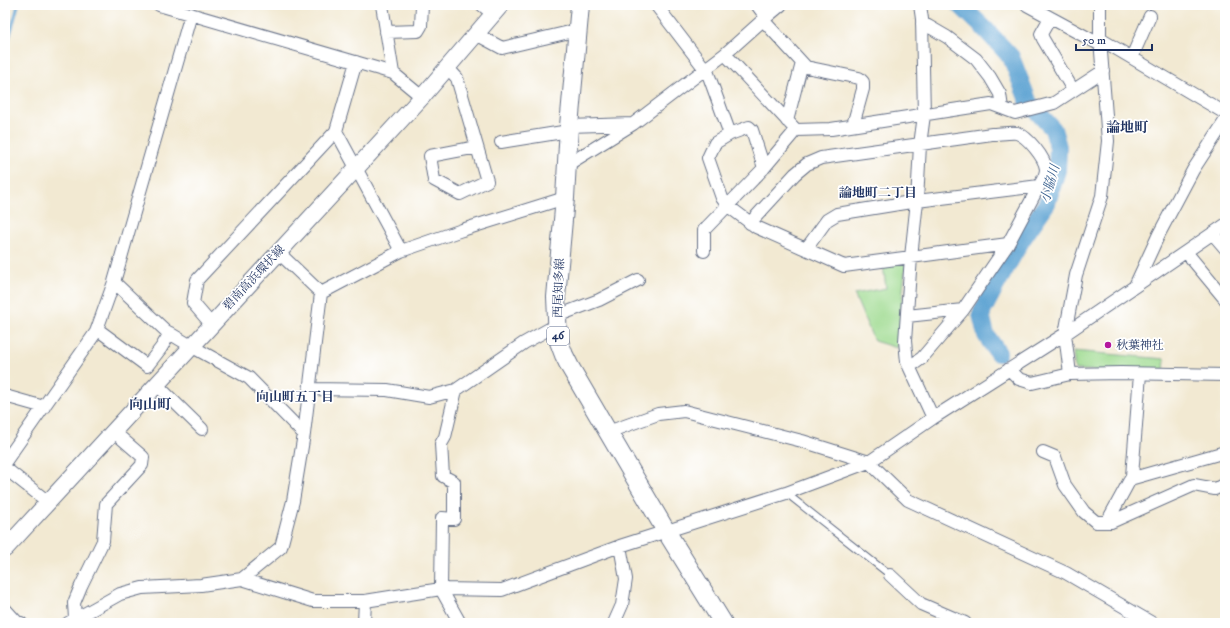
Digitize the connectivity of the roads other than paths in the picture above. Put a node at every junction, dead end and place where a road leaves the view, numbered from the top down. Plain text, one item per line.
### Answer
1 (159, 5) edge
2 (382, 5) edge
3 (422, 5) edge
4 (580, 5) edge
5 (656, 5) edge
6 (757, 5) edge
7 (781, 5) edge
8 (920, 5) edge
9 (1027, 5) edge
10 (1100, 5) edge
11 (492, 8) edge
12 (191, 14) junction
13 (1150, 16) dead end
14 (764, 18) junction
15 (1050, 18) junction
16 (922, 24) junction
17 (578, 30) junction
18 (386, 32) junction
19 (476, 34) junction
20 (1101, 42) junction
21 (725, 54) junction
22 (1132, 57) junction
23 (356, 62) junction
24 (802, 63) junction
25 (447, 67) junction
26 (705, 69) junction
27 (1103, 72) junction
28 (393, 73) junction
29 (1073, 90) junction
30 (422, 96) junction
31 (1002, 108) junction
32 (1225, 113) edge
33 (924, 115) junction
34 (787, 121) junction
35 (1225, 121) edge
36 (633, 124) junction
37 (853, 125) junction
38 (569, 128) junction
39 (796, 130) junction
40 (336, 131) junction
41 (730, 134) junction
42 (501, 142) dead end
43 (920, 145) junction
44 (477, 147) junction
45 (567, 165) junction
46 (356, 167) junction
47 (764, 168) junction
48 (1039, 186) junction
49 (565, 198) junction
50 (917, 201) junction
51 (728, 206) junction
52 (750, 223) junction
53 (1225, 225) edge
54 (1213, 234) junction
55 (1008, 244) junction
56 (1225, 248) edge
57 (806, 249) junction
58 (401, 251) junction
59 (704, 251) dead end
60 (278, 252) junction
61 (1186, 252) junction
62 (911, 257) junction
63 (638, 280) dead end
64 (114, 282) junction
65 (1134, 287) junction
66 (321, 294) junction
67 (1225, 299) edge
68 (963, 310) junction
69 (907, 316) junction
70 (558, 320) junction
71 (211, 324) junction
72 (97, 329) junction
73 (170, 333) junction
74 (1065, 334) junction
75 (191, 346) junction
76 (909, 366) junction
77 (1009, 369) junction
78 (1070, 374) junction
79 (1140, 374) junction
80 (1225, 375) edge
81 (156, 384) junction
82 (310, 389) junction
83 (456, 390) junction
84 (5, 396) edge
85 (44, 407) junction
86 (933, 418) junction
87 (202, 429) dead end
88 (113, 431) junction
89 (608, 432) junction
90 (304, 434) junction
91 (1043, 452) dead end
92 (1225, 452) edge
93 (5, 462) edge
94 (869, 462) junction
95 (5, 468) edge
96 (1130, 479) junction
97 (1225, 484) edge
98 (786, 493) junction
99 (48, 502) junction
100 (1108, 522) junction
101 (666, 531) junction
102 (620, 546) junction
103 (5, 549) edge
104 (890, 575) joint
105 (242, 579) junction
106 (441, 590) junction
107 (365, 601) junction
108 (5, 609) edge
109 (72, 621) edge
110 (20, 623) edge
111 (364, 623) edge
112 (460, 623) edge
113 (614, 623) edge
114 (723, 623) edge
115 (965, 623) edge
116 (1152, 623) edge

1 - 12 street
2 - 18 street
3 - 18 street
4 - 17 main road, 西尾知多線 / 46
5 - 26 street
6 - 14 street
7 - 14 street
8 - 16 street
9 - 15 street
10 - 20 street
11 - 19 main road, 碧南高浜環状線
12 - 23 street
12 - 64 street
13 - 22 street
14 - 21 street
14 - 24 street
15 - 20 street
15 - 29 street
16 - 31 street
16 - 33 street
17 - 19 street
17 - 38 main road, 西尾知多線 / 46
18 - 28 street
19 - 25 main road, 碧南高浜環状線
20 - 22 street
20 - 27 street
21 - 26 street
21 - 34 street
22 - 32 street
23 - 28 street
23 - 40 street
24 - 34 street
24 - 37 street
25 - 30 main road, 碧南高浜環状線
25 - 44 street
26 - 36 street
26 - 41 street
27 - 29 street
27 - 74 street
28 - 30 street
29 - 31 street
30 - 46 main road, 碧南高浜環状線
31 - 33 street
33 - 37 street
33 - 43 street
34 - 39 street
35 - 65 street
36 - 38 street
36 - 45 street
37 - 39 street
38 - 42 street
38 - 45 main road, 西尾知多線 / 46
39 - 47 street
40 - 46 street
40 - 71 street
41 - 47 street
41 - 51 street
43 - 48 street
43 - 50 street
43 - 52 street
44 - 44 street
45 - 49 main road, 西尾知多線 / 46
46 - 58 street
46 - 60 main road, 碧南高浜環状線
47 - 51 street
48 - 50 street
48 - 55 street
49 - 58 street
49 - 70 main road, 西尾知多線 / 46
50 - 57 street
50 - 62 street
51 - 52 street
51 - 59 street
52 - 57 street
53 - 54 street
54 - 56 street
54 - 61 street
55 - 62 street
55 - 68 street
57 - 62 street
58 - 66 street
60 - 66 street
60 - 71 main road, 碧南高浜環状線
61 - 65 street
61 - 67 street
62 - 69 street
63 - 70 street
64 - 72 street
64 - 73 street
65 - 74 street
66 - 82 street
68 - 69 street
68 - 76 street
69 - 76 street
70 - 83 street
70 - 89 main road, 西尾知多線 / 46
71 - 75 main road, 碧南高浜環状線
72 - 73 street
72 - 85 street
73 - 75 street
74 - 77 street
74 - 78 street
75 - 81 main road, 碧南高浜環状線
75 - 90 street
76 - 86 street
77 - 78 street
77 - 86 street
78 - 79 street
79 - 80 street
79 - 96 street
81 - 87 street
81 - 88 main road, 碧南高浜環状線
82 - 83 street
82 - 90 street
83 - 106 street
84 - 85 street
85 - 93 street
86 - 94 street
88 - 99 main road, 碧南高浜環状線
88 - 109 street
89 - 94 street
89 - 101 main road, 西尾知多線 / 46
90 - 105 street
91 - 100 street
92 - 96 street
94 - 98 street
94 - 116 street
95 - 99 street
96 - 100 street
97 - 100 street
98 - 101 street
98 - 104 lane
99 - 103 main road, 碧南高浜環状線
101 - 102 street
101 - 114 main road, 西尾知多線 / 46
102 - 106 street
102 - 113 street
104 - 115 street
105 - 107 street
105 - 109 street
106 - 107 street
106 - 112 street
107 - 111 street
108 - 110 street

